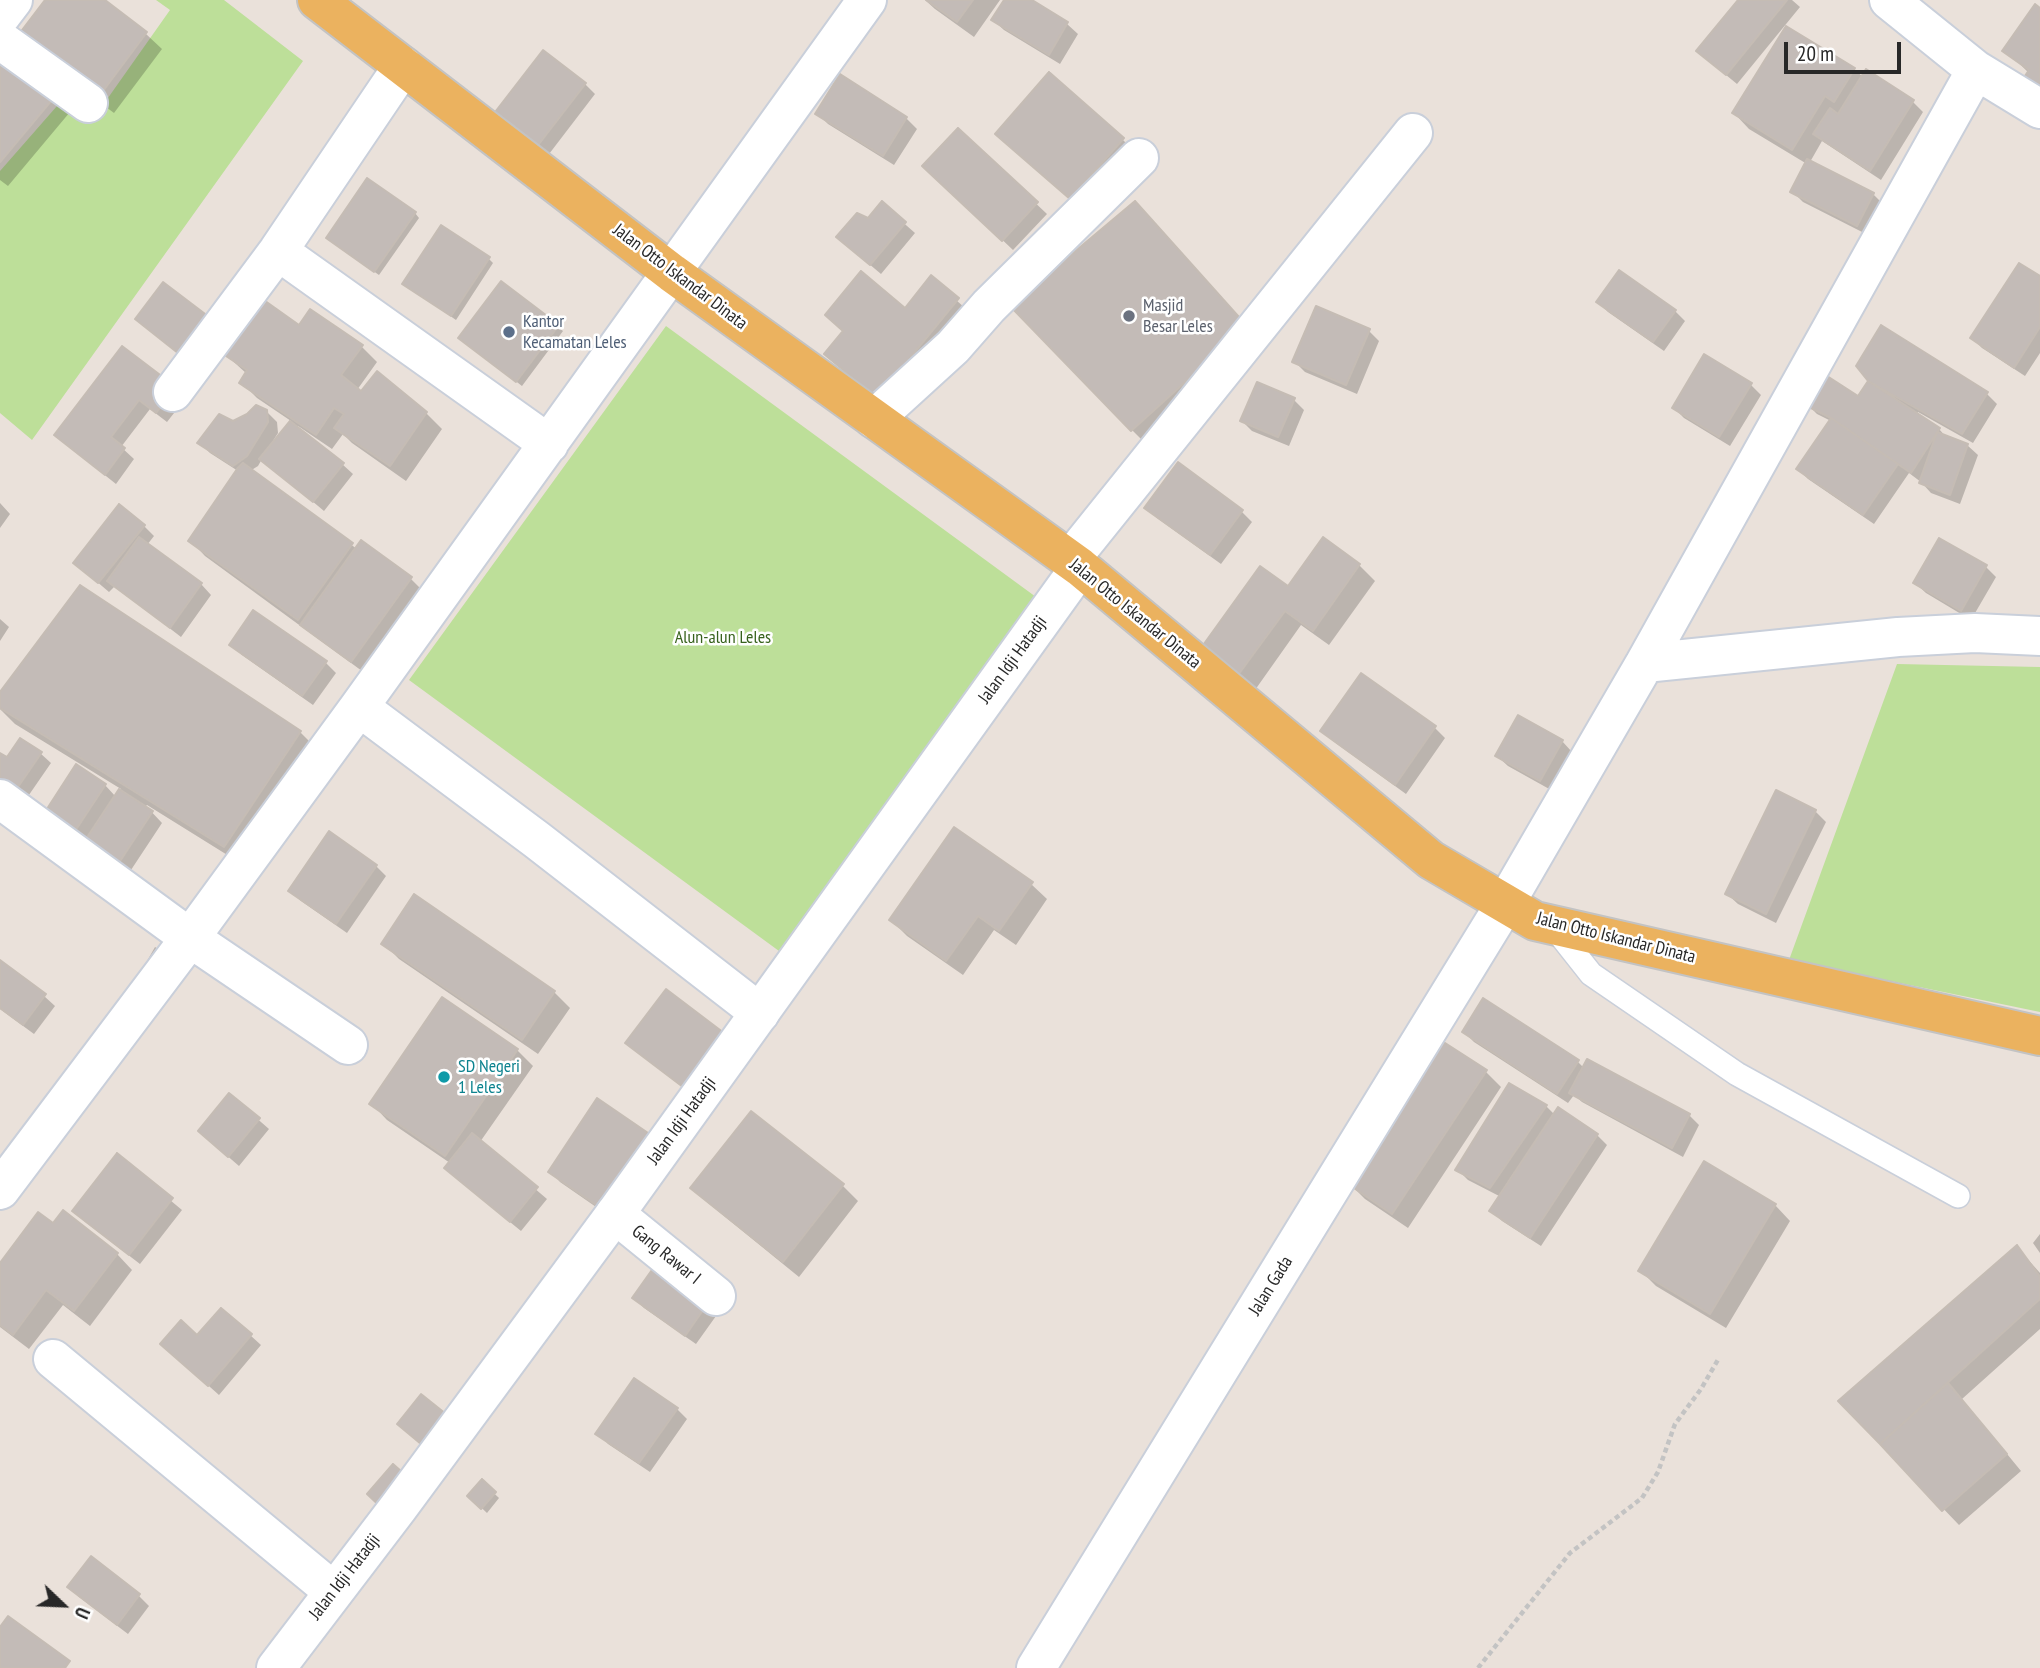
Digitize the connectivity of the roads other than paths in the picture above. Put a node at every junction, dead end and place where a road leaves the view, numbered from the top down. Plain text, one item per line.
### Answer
1 (13, 0) edge
2 (317, 0) edge
3 (867, 0) edge
4 (1889, 0) edge
5 (0, 17) edge
6 (0, 40) edge
7 (403, 66) junction
8 (1976, 70) junction
9 (88, 103) dead end
10 (2040, 109) edge
11 (1413, 133) dead end
12 (1139, 158) dead end
13 (278, 251) junction
14 (672, 273) junction
15 (173, 393) dead end
16 (874, 419) junction
17 (549, 444) junction
18 (1075, 564) junction
19 (2040, 636) edge
20 (1645, 663) junction
21 (359, 707) junction
22 (0, 799) edge
23 (1505, 904) junction
24 (1552, 925) junction
25 (190, 938) junction
26 (760, 1013) junction
27 (2040, 1036) edge
28 (348, 1045) dead end
29 (0, 1190) edge
30 (1958, 1196) dead end
31 (615, 1214) junction
32 (716, 1296) dead end
33 (53, 1359) dead end
34 (333, 1591) junction
35 (276, 1668) edge
36 (1036, 1668) edge

1 - 5 street
2 - 7 main road, Jalan Otto Iskandar Dinata
3 - 14 street
4 - 8 street
6 - 9 street
7 - 13 street
7 - 14 main road, Jalan Otto Iskandar Dinata
8 - 10 street
8 - 20 street, Jalan Gada
11 - 18 street, Jalan Idji Hatadji
12 - 16 street
13 - 15 street
13 - 17 street
14 - 16 main road, Jalan Otto Iskandar Dinata
14 - 17 street
16 - 18 main road, Jalan Otto Iskandar Dinata
17 - 21 street
18 - 23 main road, Jalan Otto Iskandar Dinata
18 - 26 street, Jalan Idji Hatadji
19 - 20 street
20 - 23 street, Jalan Gada
21 - 25 street
21 - 26 street
22 - 25 street
23 - 24 main road, Jalan Otto Iskandar Dinata
23 - 36 street, Jalan Gada
24 - 27 main road, Jalan Otto Iskandar Dinata
24 - 30 lane
25 - 28 street
25 - 29 street
26 - 31 street, Jalan Idji Hatadji
31 - 32 street, Gang Rawar I
31 - 34 street, Jalan Idji Hatadji
33 - 34 street
34 - 35 street, Jalan Idji Hatadji

